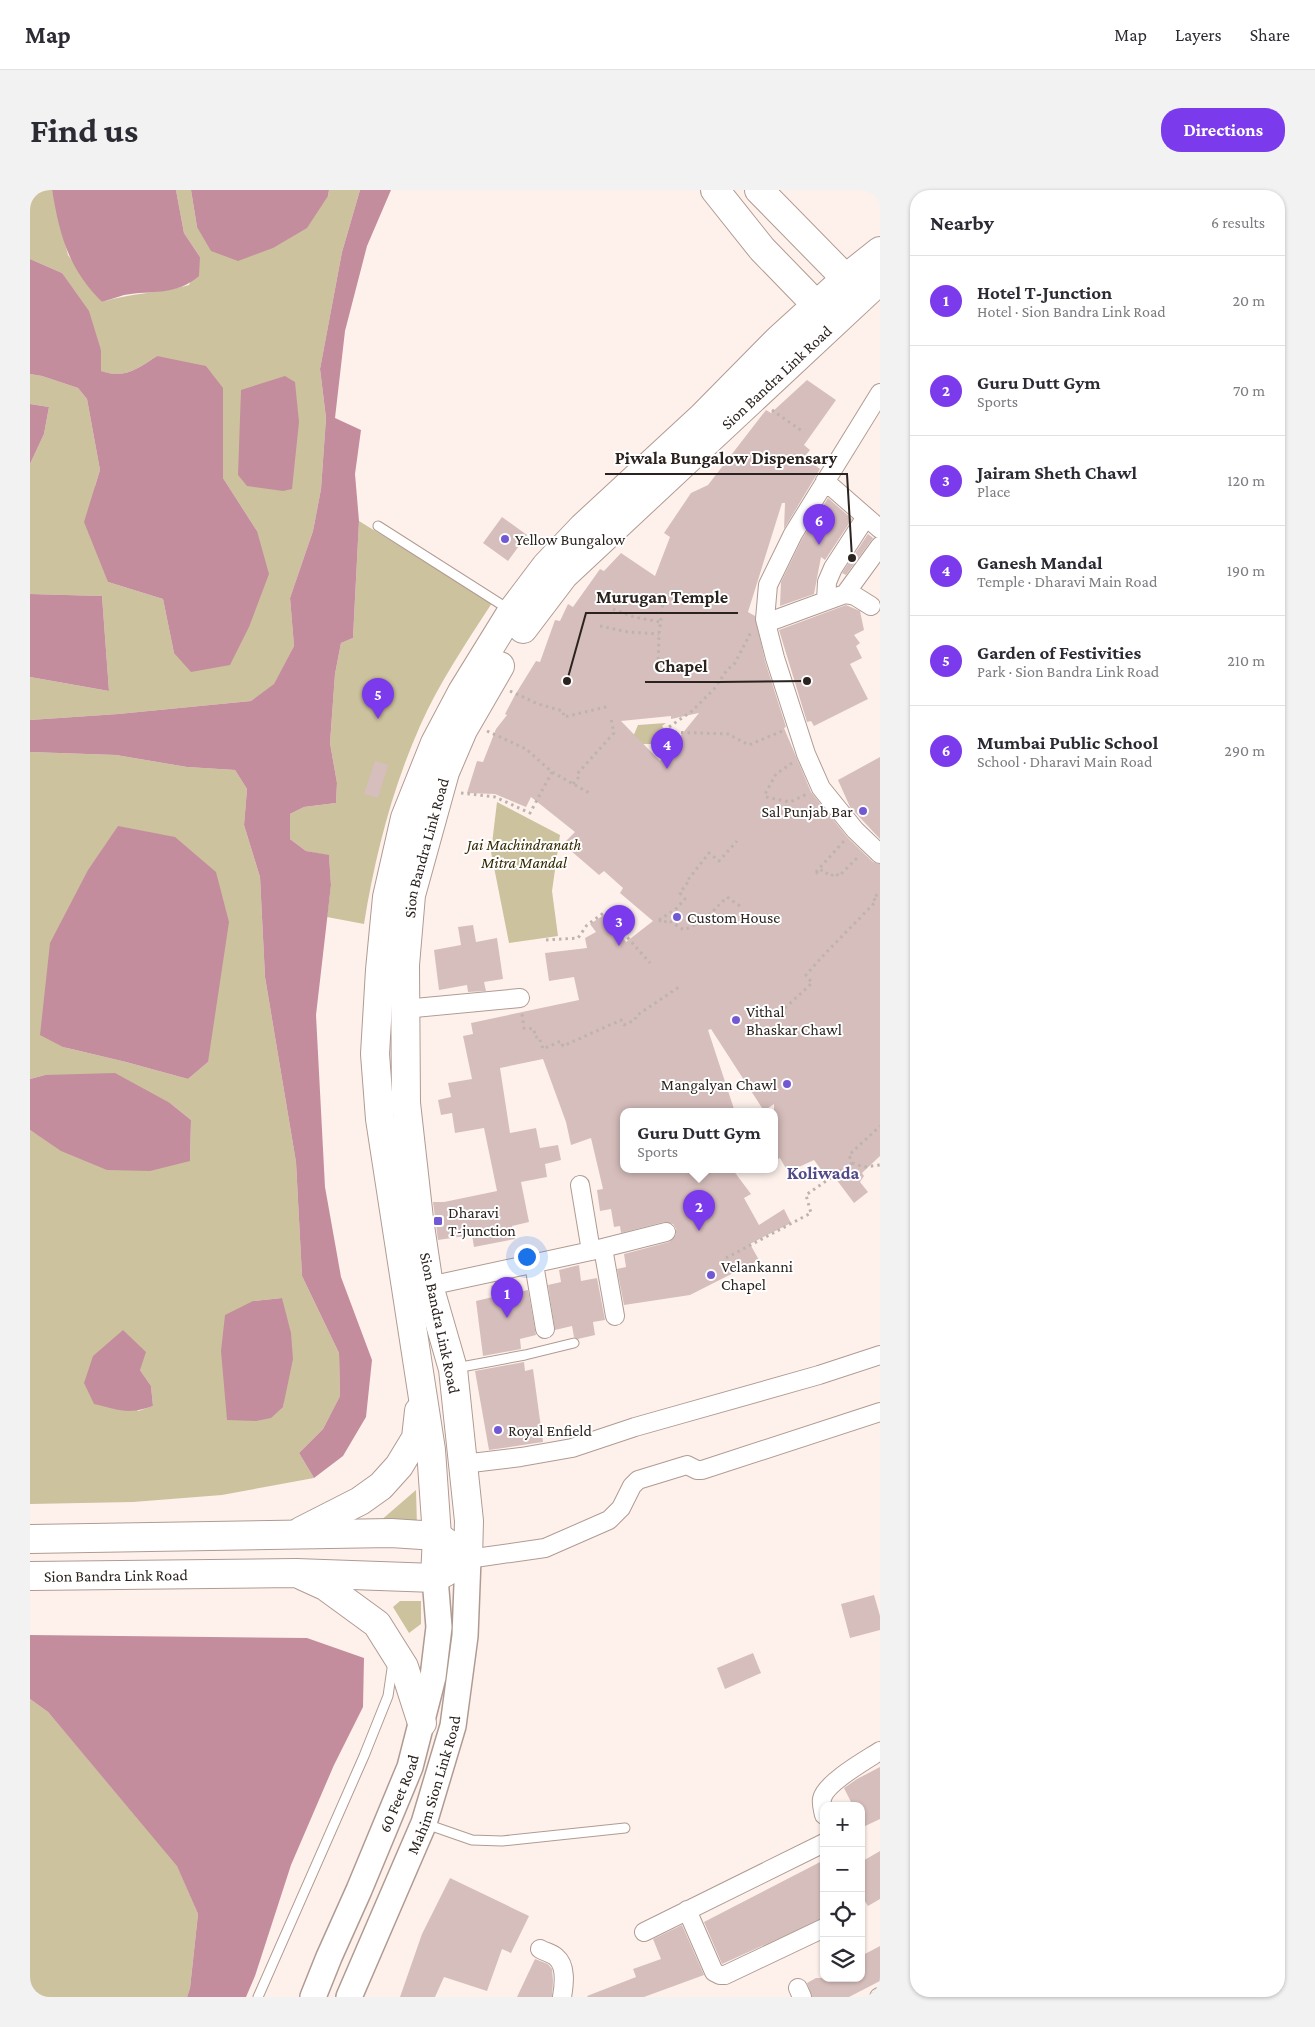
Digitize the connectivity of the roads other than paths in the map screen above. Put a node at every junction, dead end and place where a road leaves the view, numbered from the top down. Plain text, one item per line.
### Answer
1 (715, 190) edge
2 (759, 190) edge
3 (880, 251) edge
4 (863, 284) edge
5 (825, 313) junction
6 (880, 393) edge
7 (825, 481) junction
8 (866, 517) junction
9 (378, 526) dead end
10 (880, 529) edge
11 (880, 546) edge
12 (845, 594) junction
13 (826, 602) junction
14 (871, 606) dead end
15 (512, 611) junction
16 (765, 621) junction
17 (875, 849) edge
18 (399, 893) junction
19 (520, 998) road end
20 (404, 1008) junction
21 (580, 1185) dead end
22 (407, 1221) junction
23 (666, 1232) dead end
24 (597, 1250) junction
25 (534, 1264) junction
26 (429, 1286) junction
27 (615, 1316) dead end
28 (545, 1328) dead end
29 (574, 1343) dead end
30 (880, 1355) edge
31 (453, 1369) junction
32 (422, 1394) junction
33 (880, 1412) edge
34 (463, 1464) junction
35 (294, 1535) junction
36 (437, 1536) junction
37 (30, 1539) edge
38 (468, 1559) junction
39 (296, 1573) junction
40 (30, 1576) edge
41 (435, 1578) junction
42 (395, 1652) junction
43 (422, 1723) junction
44 (880, 1751) edge
45 (822, 1802) edge
46 (424, 1824) junction
47 (625, 1828) dead end
48 (820, 1845) edge
49 (688, 1910) junction
50 (820, 1930) edge
51 (644, 1932) dead end
52 (540, 1949) dead end
53 (258, 1997) edge
54 (313, 1997) edge
55 (349, 1997) edge
56 (562, 1997) edge

1 - 5 main road, Sion Bandra Link Road
2 - 4 main road
3 - 4 main road, Sion Bandra Link Road
4 - 5 main road, Sion Bandra Link Road
5 - 15 main road, Sion Bandra Link Road
5 - 18 main road, Sion Bandra Link Road
6 - 7 street
7 - 8 street
7 - 16 street
8 - 10 street
8 - 13 street
9 - 15 lane
11 - 12 street
12 - 13 street
12 - 14 street
13 - 16 street
15 - 18 main road, Sion Bandra Link Road
16 - 17 street
18 - 20 main road, Sion Bandra Link Road
18 - 22 main road, Sion Bandra Link Road
19 - 20 street
20 - 22 main road, Sion Bandra Link Road
21 - 24 street
22 - 26 main road, Sion Bandra Link Road
22 - 32 main road, Sion Bandra Link Road
23 - 24 street
24 - 25 street
24 - 27 street
25 - 26 street
25 - 28 street
26 - 31 main road, Sion Bandra Link Road
29 - 31 lane
30 - 34 street
31 - 34 main road, Sion Bandra Link Road
32 - 35 main road
32 - 36 main road, Sion Bandra Link Road
33 - 38 street
34 - 38 main road, Sion Bandra Link Road
35 - 36 main road
35 - 37 main road
36 - 38 main road
36 - 41 main road, Sion Bandra Link Road
38 - 41 main road
38 - 46 main road, Mahim Sion Link Road
39 - 40 main road, Sion Bandra Link Road
39 - 41 main road, Sion Bandra Link Road
39 - 42 main road
41 - 43 main road, 60 Feet Road
42 - 43 main road
42 - 53 lane
43 - 54 main road, 60 Feet Road
44 - 45 street
46 - 47 lane
46 - 55 main road, Mahim Sion Link Road
48 - 49 street
49 - 50 street
49 - 51 street
52 - 56 street

